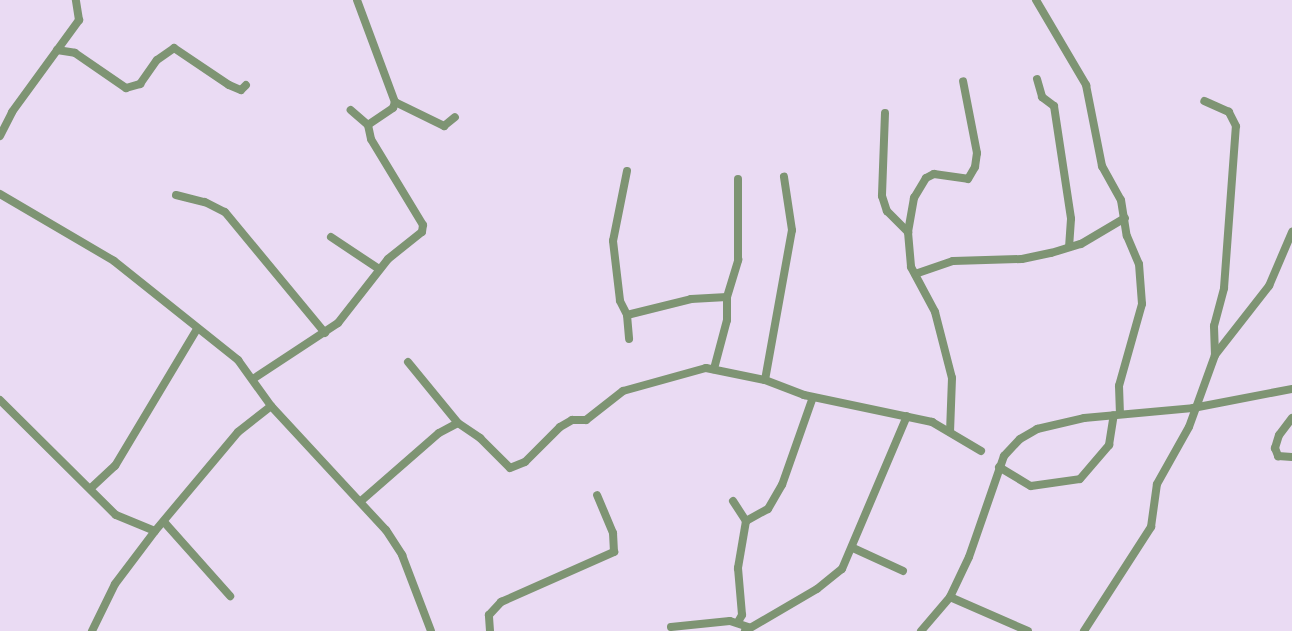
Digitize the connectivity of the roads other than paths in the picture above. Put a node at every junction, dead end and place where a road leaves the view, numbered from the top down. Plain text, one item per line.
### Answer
1 (76, 0) edge
2 (357, 0) edge
3 (1036, 0) edge
4 (57, 50) junction
5 (1037, 79) dead end
6 (963, 81) dead end
7 (246, 85) dead end
8 (1204, 101) dead end
9 (395, 102) junction
10 (351, 110) dead end
11 (885, 113) dead end
12 (455, 117) dead end
13 (368, 125) junction
14 (0, 136) edge
15 (627, 171) dead end
16 (784, 177) dead end
17 (738, 179) dead end
18 (0, 194) edge
19 (176, 195) dead end
20 (1125, 218) junction
21 (908, 232) junction
22 (1292, 232) edge
23 (331, 237) dead end
24 (1069, 246) junction
25 (379, 269) junction
26 (915, 274) junction
27 (727, 297) junction
28 (627, 315) junction
29 (197, 329) junction
30 (325, 333) junction
31 (629, 339) dead end
32 (1215, 355) junction
33 (408, 362) dead end
34 (714, 369) junction
35 (253, 379) junction
36 (765, 380) junction
37 (1292, 389) edge
38 (813, 397) junction
39 (0, 400) edge
40 (271, 406) junction
41 (1193, 408) junction
42 (1117, 415) junction
43 (907, 416) junction
44 (1292, 418) edge
45 (458, 423) junction
46 (950, 432) junction
47 (981, 451) dead end
48 (1292, 457) edge
49 (999, 467) junction
50 (91, 488) junction
51 (597, 495) dead end
52 (361, 501) junction
53 (733, 501) dead end
54 (746, 521) junction
55 (165, 523) junction
56 (155, 531) junction
57 (853, 548) junction
58 (903, 571) dead end
59 (230, 596) dead end
60 (950, 597) junction
61 (738, 622) junction
62 (671, 627) dead end
63 (747, 629) edge
64 (92, 631) edge
65 (431, 631) edge
66 (490, 631) edge
67 (921, 631) edge
68 (1028, 631) edge
69 (1084, 631) edge

1 - 4 street
2 - 9 street
3 - 20 street
4 - 7 street
4 - 14 street
5 - 24 street
6 - 21 street
8 - 32 street
9 - 12 street
9 - 13 street
10 - 13 street
11 - 21 street
13 - 25 street
15 - 28 street
16 - 36 street
17 - 27 street
18 - 29 street
19 - 30 street
20 - 24 street
20 - 42 street
21 - 26 street
22 - 32 street
23 - 25 street
24 - 26 street
25 - 30 street
26 - 46 street
27 - 28 street
27 - 34 street
28 - 31 street
29 - 35 street
29 - 50 street
30 - 35 street
32 - 41 street
33 - 45 street
34 - 36 street
34 - 45 street
35 - 40 street
36 - 38 street
37 - 41 street
38 - 43 street
38 - 54 street
39 - 50 street
40 - 52 street
40 - 55 street
41 - 42 street
41 - 69 street
42 - 49 street
42 - 49 street
43 - 46 street
43 - 57 street
44 - 48 street
45 - 52 street
46 - 47 street
49 - 60 street
50 - 56 street
51 - 66 street
52 - 65 street
53 - 54 street
54 - 61 street
55 - 56 street
55 - 59 street
56 - 64 street
57 - 58 street
57 - 63 street
60 - 67 street
60 - 68 street
61 - 62 street
61 - 63 street

